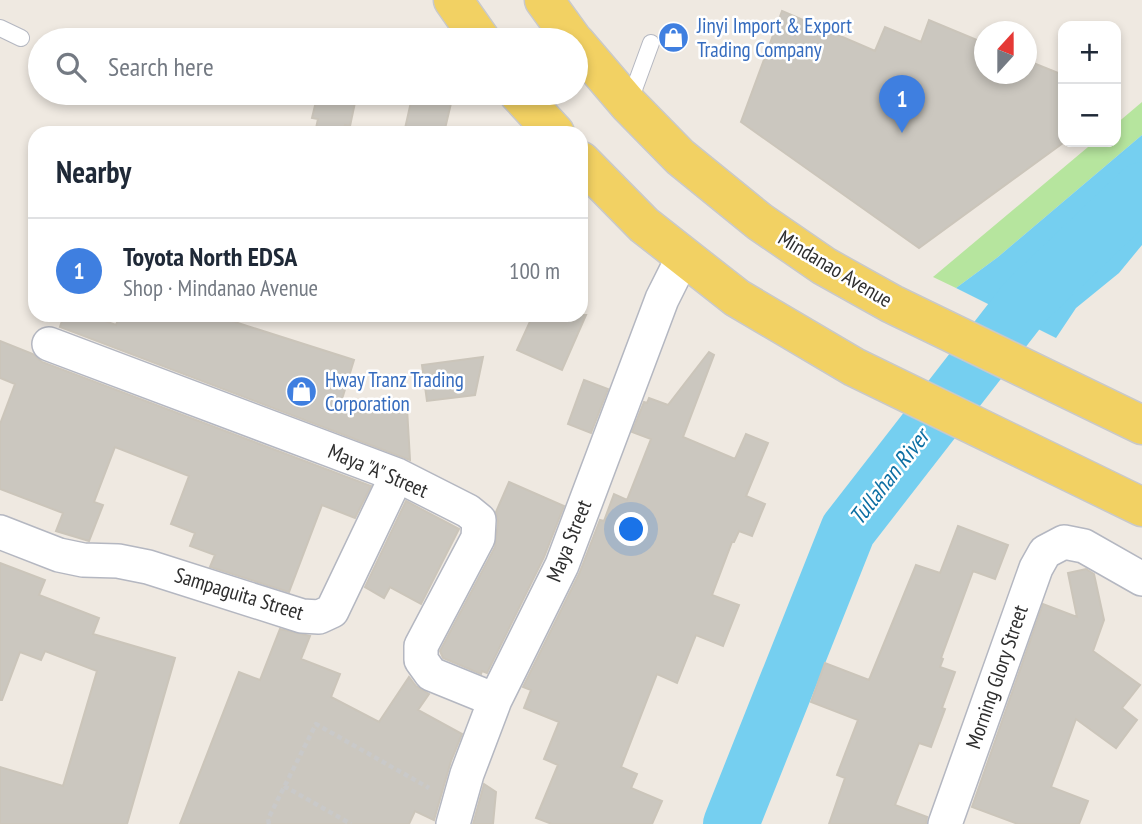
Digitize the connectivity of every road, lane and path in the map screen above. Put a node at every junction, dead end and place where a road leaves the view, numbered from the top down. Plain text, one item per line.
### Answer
1 (453, 0) edge
2 (544, 0) edge
3 (0, 28) edge
4 (473, 28) edge
5 (564, 28) edge
6 (21, 38) dead end
7 (651, 43) dead end
8 (588, 58) edge
9 (529, 105) edge
10 (629, 105) junction
11 (549, 126) edge
12 (588, 169) edge
13 (683, 257) junction
14 (49, 344) dead end
15 (1129, 419) edge
16 (397, 475) junction
17 (1142, 507) edge
18 (0, 532) edge
19 (1142, 579) edge
20 (495, 699) junction
21 (284, 786) junction
22 (456, 813) edge
23 (950, 823) edge
24 (269, 824) edge
25 (351, 824) edge

1 - 4 main road
2 - 5 main road, Mindanao Avenue
3 - 6 lane
7 - 10 lane
8 - 10 main road, Mindanao Avenue
9 - 11 main road
10 - 15 main road, Mindanao Avenue
12 - 13 main road
13 - 17 main road
13 - 20 street, Maya Street
14 - 16 street, Maya "A" Street
16 - 18 street, Sampaguita Street
16 - 20 street, Maya "A" Street
19 - 23 street, Morning Glory Street
20 - 22 street, Maya Street
21 - 22 path
21 - 24 path
21 - 25 path

